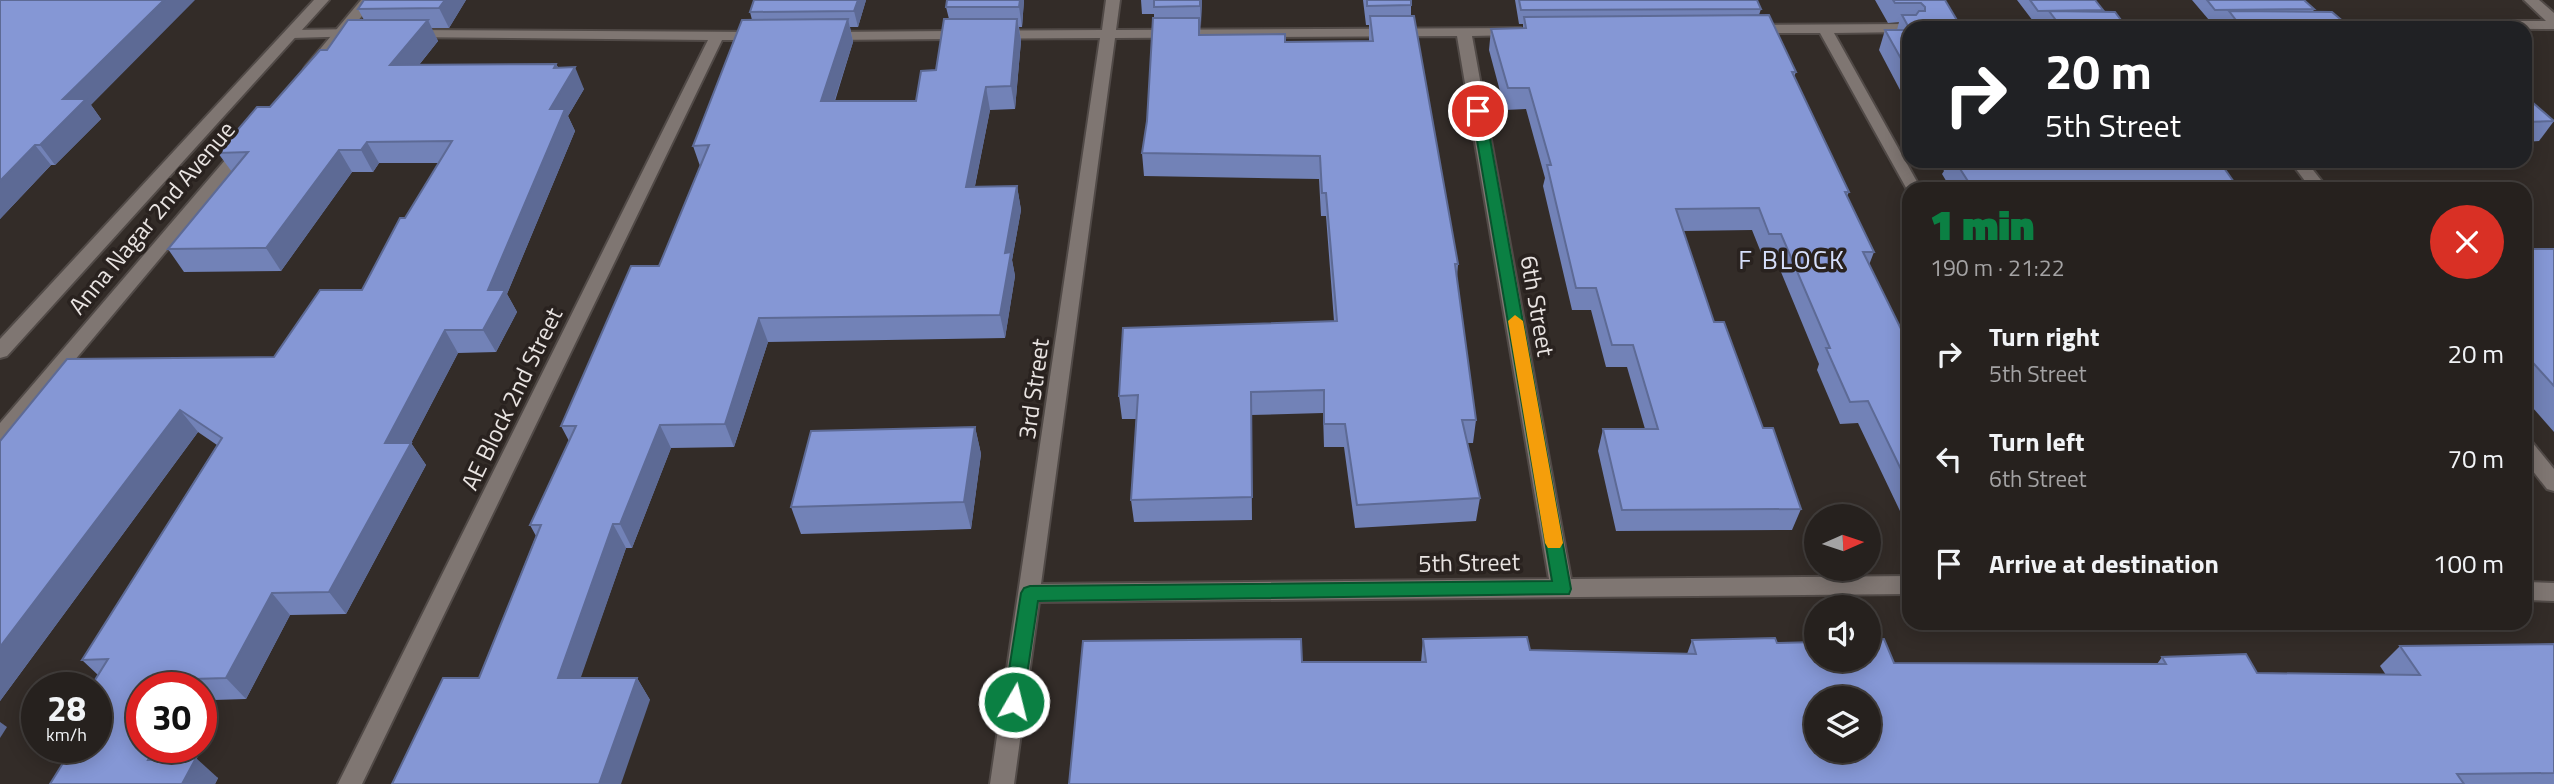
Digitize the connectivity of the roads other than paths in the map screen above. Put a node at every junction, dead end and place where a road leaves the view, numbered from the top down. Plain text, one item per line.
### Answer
1 (322, 0) edge
2 (368, 0) edge
3 (1113, 0) edge
4 (2530, 0) edge
5 (2554, 22) edge
6 (2532, 23) edge
7 (1825, 29) junction
8 (1902, 29) edge
9 (1730, 30) edge
10 (1527, 31) edge
11 (1464, 32) junction
12 (341, 33) junction
13 (369, 33) edge
14 (292, 34) junction
15 (397, 34) edge
16 (1109, 34) junction
17 (717, 36) junction
18 (773, 36) edge
19 (815, 36) edge
20 (296, 86) edge
21 (251, 139) edge
22 (2304, 168) edge
23 (1909, 182) edge
24 (2314, 182) edge
25 (0, 351) edge
26 (0, 436) edge
27 (2532, 456) edge
28 (2554, 483) edge
29 (1902, 585) edge
30 (1562, 589) junction
31 (2532, 591) edge
32 (2554, 592) edge
33 (1030, 593) junction
34 (350, 784) edge
35 (1002, 784) edge

1 - 14 main road, Anna Nagar 2nd Avenue
2 - 12 street
3 - 16 street, 3rd Street
4 - 5 street
5 - 6 street
7 - 8 street
7 - 9 street
7 - 23 street
10 - 11 street
11 - 16 street
11 - 30 street, 6th Street
12 - 13 street
12 - 14 street
12 - 20 street
14 - 25 main road, Anna Nagar 2nd Avenue
15 - 17 street
16 - 19 street
16 - 33 street, 3rd Street
17 - 18 street
17 - 34 street, AE Block 2nd Street
21 - 26 street, Anna Nagar 2nd Avenue
22 - 24 street
27 - 28 street
29 - 30 street, 5th Street
30 - 33 street, 5th Street
31 - 32 street
33 - 35 street, 3rd Street

